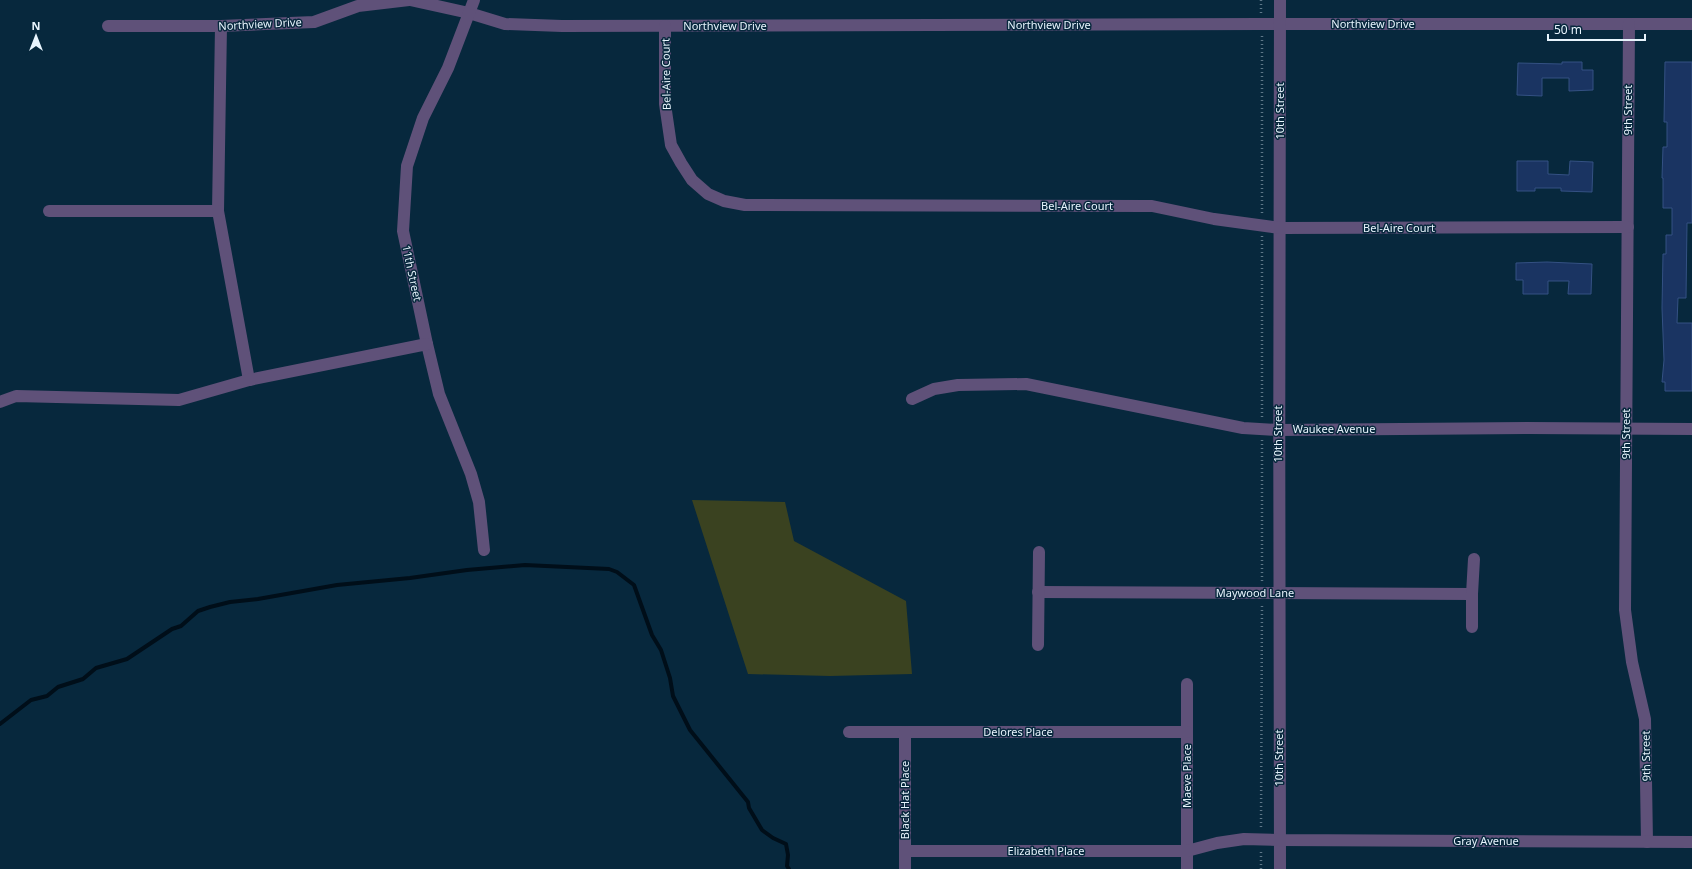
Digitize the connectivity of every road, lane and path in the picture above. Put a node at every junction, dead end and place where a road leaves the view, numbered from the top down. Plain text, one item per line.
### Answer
1 (409, 0) edge
2 (474, 0) edge
3 (1261, 0) edge
4 (1280, 0) edge
5 (469, 13) junction
6 (1261, 24) junction
7 (1280, 24) junction
8 (1629, 24) junction
9 (1692, 24) edge
10 (108, 26) dead end
11 (220, 26) junction
12 (665, 26) junction
13 (49, 211) dead end
14 (218, 211) junction
15 (1262, 226) junction
16 (1628, 227) junction
17 (1280, 228) junction
18 (1262, 325) dead end
19 (427, 344) junction
20 (250, 380) junction
21 (912, 399) dead end
22 (0, 402) edge
23 (1626, 428) junction
24 (1692, 429) edge
25 (1278, 430) junction
26 (484, 550) dead end
27 (1039, 552) dead end
28 (1474, 559) dead end
29 (1038, 592) junction
30 (1279, 592) junction
31 (1472, 594) junction
32 (1472, 627) dead end
33 (1038, 645) dead end
34 (1187, 684) dead end
35 (849, 732) dead end
36 (905, 732) junction
37 (1187, 732) junction
38 (1280, 840) junction
39 (1647, 842) junction
40 (1692, 842) edge
41 (905, 851) junction
42 (1187, 851) junction
43 (905, 869) edge
44 (1187, 869) edge
45 (1280, 869) edge

1 - 5 street, Northview Drive
1 - 11 street, Northview Drive
2 - 5 street, 11th Street
3 - 6 path
4 - 7 street, 10th Street
5 - 12 street, Northview Drive
5 - 19 street, 11th Street
6 - 7 street, Northview Drive
6 - 12 street, Northview Drive
6 - 15 path
7 - 8 street, Northview Drive
7 - 17 street, 10th Street
8 - 9 street, Northview Drive
8 - 16 street, 9th Street
10 - 11 street, Northview Drive
11 - 14 street
12 - 15 street, Bel-Aire Court
13 - 14 street
14 - 20 street
15 - 17 street, Bel-Aire Court
15 - 18 path
16 - 17 street, Bel-Aire Court
16 - 23 street, 9th Street
17 - 25 street, 10th Street
19 - 20 street
19 - 26 street, 11th Street
20 - 22 street
21 - 25 street, Waukee Avenue
23 - 24 street, Waukee Avenue
23 - 25 street, Waukee Avenue
23 - 39 street, 9th Street
25 - 30 street, 10th Street
27 - 29 street
28 - 31 street
29 - 30 street, Maywood Lane
29 - 33 street
30 - 31 street, Maywood Lane
30 - 38 street, 10th Street
31 - 32 street
34 - 37 street, Maeve Place
35 - 36 street, Delores Place
36 - 37 street, Delores Place
36 - 41 street, Black Hat Place
37 - 42 street, Maeve Place
38 - 39 street, Gray Avenue
38 - 42 street, Gray Avenue
38 - 45 street, 10th Street
39 - 40 street, Gray Avenue
41 - 42 street, Elizabeth Place
41 - 43 street, Black Hat Place
42 - 44 street, Maeve Place

